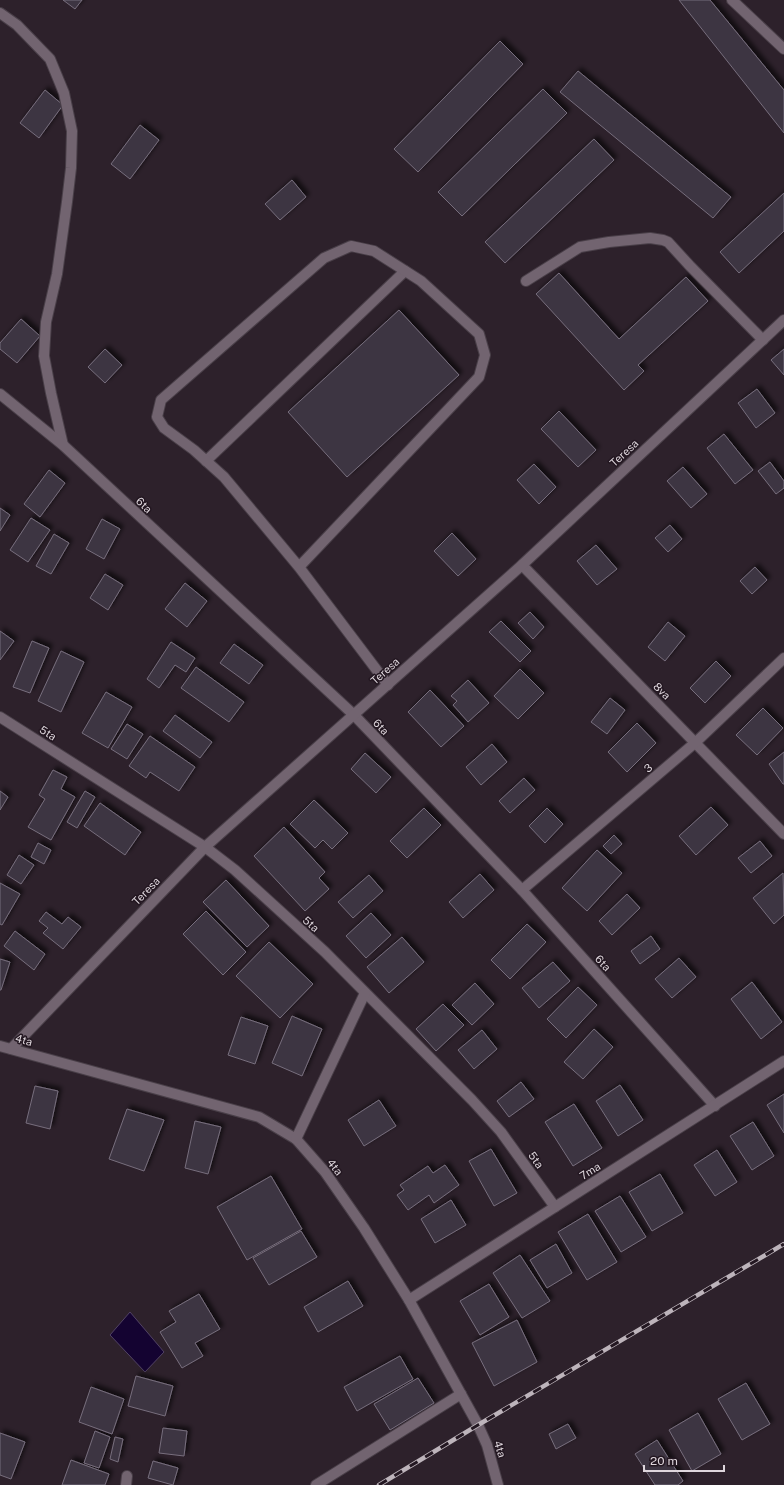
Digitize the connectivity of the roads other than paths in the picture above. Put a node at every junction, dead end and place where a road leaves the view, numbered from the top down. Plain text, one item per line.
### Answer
1 (732, 0) edge
2 (0, 13) edge
3 (784, 49) edge
4 (405, 271) junction
5 (526, 281) dead end
6 (784, 320) edge
7 (763, 340) junction
8 (0, 394) edge
9 (63, 445) junction
10 (206, 461) junction
11 (522, 565) junction
12 (299, 567) junction
13 (784, 658) edge
14 (388, 685) junction
15 (354, 715) junction
16 (0, 717) edge
17 (696, 742) junction
18 (784, 834) edge
19 (205, 847) junction
20 (522, 890) junction
21 (365, 993) junction
22 (0, 1046) edge
23 (10, 1049) junction
24 (784, 1061) edge
25 (715, 1106) junction
26 (296, 1140) junction
27 (555, 1207) junction
28 (409, 1300) junction
29 (461, 1394) junction
30 (316, 1485) edge
31 (498, 1485) edge

1 - 3 street
2 - 9 street
4 - 10 street
4 - 10 street
4 - 12 street
5 - 7 street
6 - 7 street, Teresa
7 - 11 street, Teresa
8 - 9 street, 6ta
9 - 15 street, 6ta
10 - 12 street
11 - 14 street, Teresa
11 - 17 street, 8va
12 - 14 street
13 - 17 street, 3
14 - 15 street, Teresa
15 - 19 street, Teresa
15 - 20 street, 6ta
16 - 19 street, 5ta
17 - 18 street, 8va
17 - 20 street, 3
19 - 21 street, 5ta
19 - 23 street, Teresa
20 - 25 street, 6ta
21 - 26 street
21 - 27 street, 5ta
22 - 23 street, 4ta
23 - 26 street, 4ta
24 - 25 street, 7ma
25 - 27 street, 7ma
26 - 28 street, 4ta
27 - 28 street, 7ma
28 - 29 street, 4ta
29 - 30 street
29 - 31 street, 4ta

